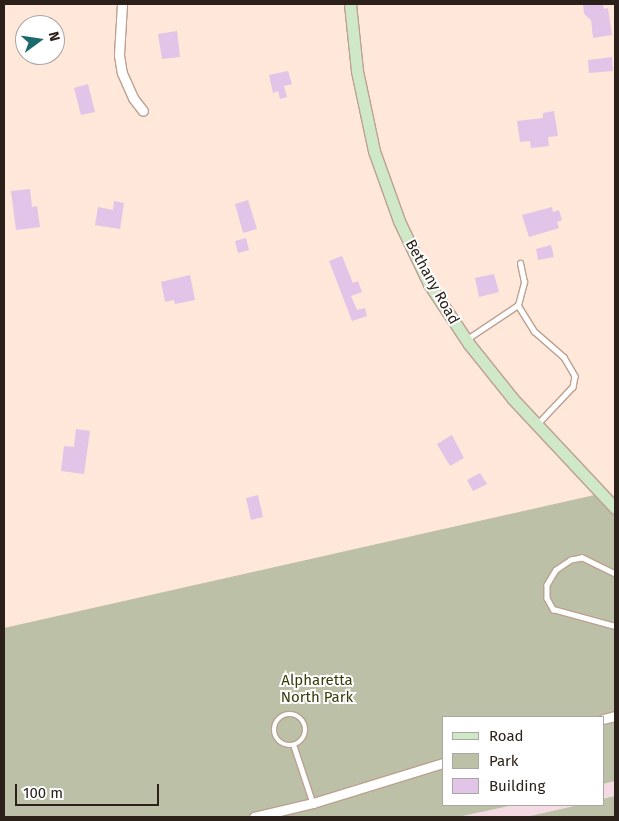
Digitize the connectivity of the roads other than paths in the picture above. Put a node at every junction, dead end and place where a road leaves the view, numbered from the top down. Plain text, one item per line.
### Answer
1 (122, 4) edge
2 (350, 4) edge
3 (143, 110) dead end
4 (520, 263) dead end
5 (518, 306) junction
6 (466, 339) junction
7 (536, 425) junction
8 (615, 508) edge
9 (615, 574) edge
10 (615, 626) edge
11 (294, 746) junction
12 (442, 763) edge
13 (313, 803) junction
14 (254, 817) edge

1 - 3 street
2 - 6 street, Bethany Road
4 - 5 lane
5 - 6 lane
5 - 7 lane
6 - 7 street, Bethany Road
7 - 8 street, Bethany Road
9 - 10 lane
11 - 11 lane
11 - 13 lane
12 - 13 street
13 - 14 street

